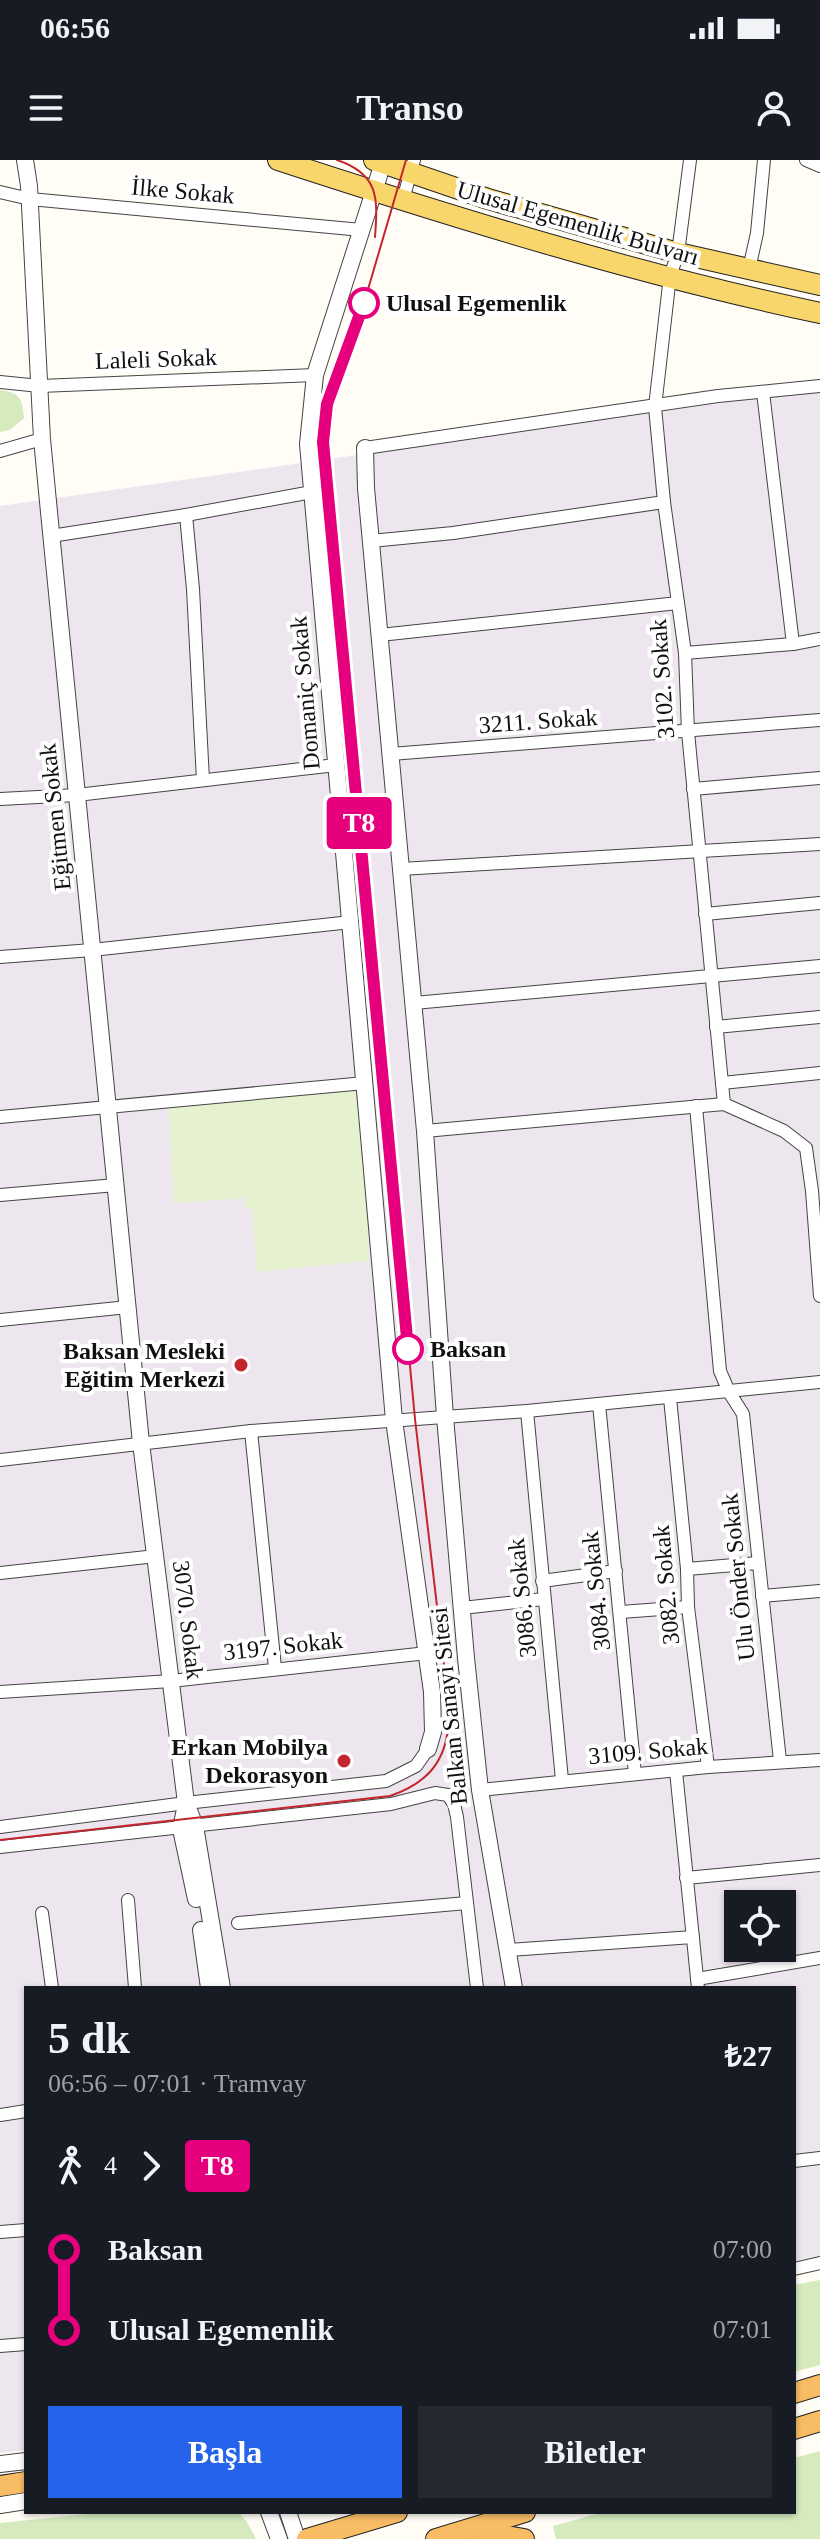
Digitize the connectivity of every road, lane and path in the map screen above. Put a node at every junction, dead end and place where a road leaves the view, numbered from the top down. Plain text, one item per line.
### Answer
1 (25, 160) edge
2 (33, 160) edge
3 (278, 160) edge
4 (690, 160) edge
5 (764, 160) edge
6 (806, 160) edge
7 (380, 161) edge
8 (412, 166) edge
9 (820, 166) edge
10 (0, 192) edge
11 (30, 192) junction
12 (375, 192) junction
13 (403, 200) junction
14 (362, 230) junction
15 (678, 253) junction
16 (749, 269) junction
17 (670, 276) junction
18 (820, 285) edge
19 (820, 313) edge
20 (315, 375) junction
21 (0, 382) edge
22 (40, 386) junction
23 (820, 386) edge
24 (763, 392) junction
25 (655, 407) junction
26 (42, 439) junction
27 (365, 448) joint
28 (0, 451) edge
29 (312, 492) junction
30 (664, 502) junction
31 (186, 515) junction
32 (51, 536) junction
33 (371, 541) junction
34 (678, 603) junction
35 (380, 635) junction
36 (820, 639) edge
37 (793, 644) junction
38 (685, 653) junction
39 (820, 720) edge
40 (688, 732) junction
41 (391, 754) junction
42 (336, 765) junction
43 (820, 778) edge
44 (203, 780) junction
45 (693, 789) junction
46 (77, 795) junction
47 (0, 799) edge
48 (820, 844) edge
49 (699, 853) junction
50 (401, 869) junction
51 (820, 903) edge
52 (705, 914) junction
53 (351, 922) junction
54 (92, 950) junction
55 (0, 957) edge
56 (820, 966) edge
57 (711, 974) junction
58 (414, 1003) junction
59 (820, 1017) edge
60 (716, 1027) junction
61 (820, 1073) edge
62 (365, 1083) junction
63 (722, 1083) junction
64 (724, 1104) junction
65 (696, 1106) junction
66 (108, 1108) junction
67 (0, 1117) edge
68 (425, 1131) junction
69 (806, 1148) junction
70 (820, 1155) edge
71 (116, 1185) junction
72 (816, 1190) edge
73 (0, 1195) edge
74 (820, 1286) edge
75 (820, 1296) edge
76 (128, 1307) junction
77 (0, 1320) edge
78 (820, 1382) edge
79 (729, 1392) junction
80 (670, 1398) junction
81 (599, 1404) junction
82 (527, 1411) junction
83 (445, 1417) junction
84 (394, 1420) junction
85 (251, 1431) junction
86 (141, 1443) junction
87 (0, 1460) edge
88 (156, 1556) junction
89 (758, 1563) junction
90 (687, 1569) junction
91 (616, 1571) junction
92 (0, 1573) edge
93 (542, 1581) junction
94 (820, 1591) edge
95 (762, 1596) junction
96 (544, 1599) junction
97 (688, 1607) junction
98 (462, 1608) junction
99 (621, 1612) junction
100 (427, 1653) junction
101 (275, 1668) junction
102 (171, 1681) junction
103 (0, 1692) edge
104 (428, 1749) joint
105 (820, 1760) edge
106 (780, 1761) junction
107 (708, 1767) junction
108 (676, 1771) junction
109 (635, 1774) junction
110 (562, 1780) junction
111 (480, 1790) junction
112 (186, 1803) junction
113 (0, 1827) edge
114 (188, 1828) junction
115 (0, 1847) edge
116 (820, 1865) edge
117 (686, 1878) junction
118 (128, 1900) dead end
119 (467, 1903) junction
120 (42, 1913) dead end
121 (238, 1923) dead end
122 (693, 1937) junction
123 (509, 1950) junction
124 (820, 1958) edge
125 (697, 1983) edge
126 (52, 1986) edge
127 (135, 1986) edge
128 (209, 1986) edge
129 (222, 1986) edge
130 (477, 1986) edge
131 (514, 1986) edge
132 (24, 2111) edge
133 (0, 2115) edge
134 (820, 2158) edge
135 (796, 2161) edge
136 (24, 2230) edge
137 (0, 2232) edge
138 (820, 2263) edge
139 (796, 2269) edge
140 (24, 2344) edge
141 (0, 2346) edge
142 (820, 2385) edge
143 (796, 2392) edge
144 (820, 2421) edge
145 (796, 2428) edge
146 (24, 2461) edge
147 (0, 2464) edge
148 (24, 2482) edge
149 (0, 2486) edge
150 (24, 2501) edge
151 (0, 2505) edge
152 (289, 2514) edge
153 (390, 2514) edge
154 (518, 2514) edge
155 (269, 2515) edge
156 (465, 2530) junction
157 (279, 2539) edge
158 (297, 2539) edge
159 (307, 2539) edge
160 (436, 2539) edge
161 (524, 2539) edge

1 - 11 street, Eğitmen Sokak
2 - 11 street, Eğitmen Sokak
3 - 12 main road, Ulusal Egemenlik Bulvarı
4 - 15 street, 3102. Sokak
5 - 16 street
6 - 9 street
7 - 8 main road, Ulusal Egemenlik Bulvarı
7 - 12 street, Domaniç Sokak
8 - 13 street
8 - 15 main road, Ulusal Egemenlik Bulvarı
10 - 11 street, İlke Sokak
11 - 14 street, İlke Sokak
11 - 22 street, Eğitmen Sokak
12 - 13 main road, Ulusal Egemenlik Bulvarı
12 - 14 street, Domaniç Sokak
13 - 17 main road, Ulusal Egemenlik Bulvarı
14 - 20 street, Domaniç Sokak
15 - 16 main road, Ulusal Egemenlik Bulvarı
15 - 17 street, 3102. Sokak
16 - 18 main road, Ulusal Egemenlik Bulvarı
17 - 19 main road, Ulusal Egemenlik Bulvarı
17 - 25 street, 3102. Sokak
20 - 22 street, Laleli Sokak
20 - 29 street, Domaniç Sokak
21 - 22 street, Laleli Sokak
22 - 26 street, Eğitmen Sokak
23 - 24 street
24 - 25 street
24 - 37 street
25 - 27 street
25 - 30 street, 3102. Sokak
26 - 28 street
26 - 32 street, Eğitmen Sokak
27 - 33 street, Balkan Sanayi Sitesi
29 - 31 street
29 - 42 street, Domaniç Sokak
30 - 33 street
30 - 34 street, 3102. Sokak
31 - 32 street
31 - 44 street
32 - 46 street, Eğitmen Sokak
33 - 35 street, Balkan Sanayi Sitesi
34 - 35 street
34 - 38 street, 3102. Sokak
35 - 41 street, Balkan Sanayi Sitesi
36 - 37 street
37 - 38 street
38 - 40 street, 3102. Sokak
39 - 40 street, 3211. Sokak
40 - 41 street, 3211. Sokak
40 - 45 street, 3102. Sokak
41 - 50 street, Balkan Sanayi Sitesi
42 - 44 street
42 - 53 street, Domaniç Sokak
43 - 45 street
44 - 46 street
45 - 49 street, 3102. Sokak
46 - 47 street
46 - 54 street, Eğitmen Sokak
48 - 49 street
49 - 50 street
49 - 52 street, 3102. Sokak
50 - 58 street, Balkan Sanayi Sitesi
51 - 52 street
52 - 57 street, 3102. Sokak
53 - 54 street
53 - 62 street, Domaniç Sokak
54 - 55 street
54 - 66 street, Eğitmen Sokak
56 - 57 street
57 - 58 street
57 - 60 street, 3102. Sokak
58 - 68 street, Balkan Sanayi Sitesi
59 - 60 street
60 - 63 street, 3102. Sokak
61 - 63 street
62 - 66 street
62 - 84 street, Domaniç Sokak
63 - 64 street, 3102. Sokak
64 - 65 street
64 - 69 street
65 - 68 street
65 - 79 street, Ulu Önder Sokak
66 - 67 street
66 - 71 street, Eğitmen Sokak
68 - 83 street, Balkan Sanayi Sitesi
69 - 70 street
69 - 72 street
71 - 73 street
71 - 76 street, Eğitmen Sokak
72 - 74 street
74 - 75 street
76 - 77 street
76 - 86 street, Eğitmen Sokak
78 - 79 street
79 - 80 street
79 - 89 street, Ulu Önder Sokak
80 - 81 street
80 - 90 street, 3082. Sokak
81 - 82 street
81 - 91 street, 3084. Sokak
82 - 83 street
82 - 93 street, 3086. Sokak
83 - 84 street
83 - 98 street, Balkan Sanayi Sitesi
84 - 85 street
84 - 100 street, Domaniç Sokak
85 - 86 street
85 - 101 street
86 - 87 street
86 - 88 street, 3070. Sokak
88 - 92 street
88 - 102 street, 3070. Sokak
89 - 90 street
89 - 95 street, Ulu Önder Sokak
90 - 97 street, 3082. Sokak
91 - 93 street
91 - 99 street, 3084. Sokak
93 - 96 street, 3086. Sokak
94 - 95 street
95 - 106 street, Ulu Önder Sokak
96 - 98 street
96 - 110 street, 3086. Sokak
97 - 99 street
97 - 107 street, 3082. Sokak
98 - 111 street, Balkan Sanayi Sitesi
99 - 109 street, 3084. Sokak
100 - 101 street, 3197. Sokak
100 - 104 street, Domaniç Sokak
101 - 102 street, 3197. Sokak
102 - 103 street, 3197. Sokak
102 - 112 street, 3070. Sokak
104 - 112 street
105 - 106 street, 3109. Sokak
106 - 107 street, 3109. Sokak
107 - 108 street, 3109. Sokak
108 - 109 street, 3109. Sokak
108 - 117 street
109 - 110 street, 3109. Sokak
110 - 111 street, 3109. Sokak
111 - 123 street, Balkan Sanayi Sitesi
112 - 113 street
112 - 114 street, 3070. Sokak
114 - 115 street
114 - 119 street
114 - 128 street
114 - 129 street
116 - 117 street
117 - 122 street
118 - 127 street
119 - 121 street
119 - 130 street
120 - 126 street
122 - 123 street
122 - 125 street
123 - 131 street, Balkan Sanayi Sitesi
124 - 125 street
132 - 133 street
134 - 135 street
136 - 137 street
138 - 139 street
140 - 141 street
142 - 143 highway
144 - 145 highway
146 - 147 street
148 - 149 highway
150 - 151 street
152 - 158 street
153 - 159 highway
154 - 156 highway
155 - 157 street
156 - 160 highway
156 - 161 highway

